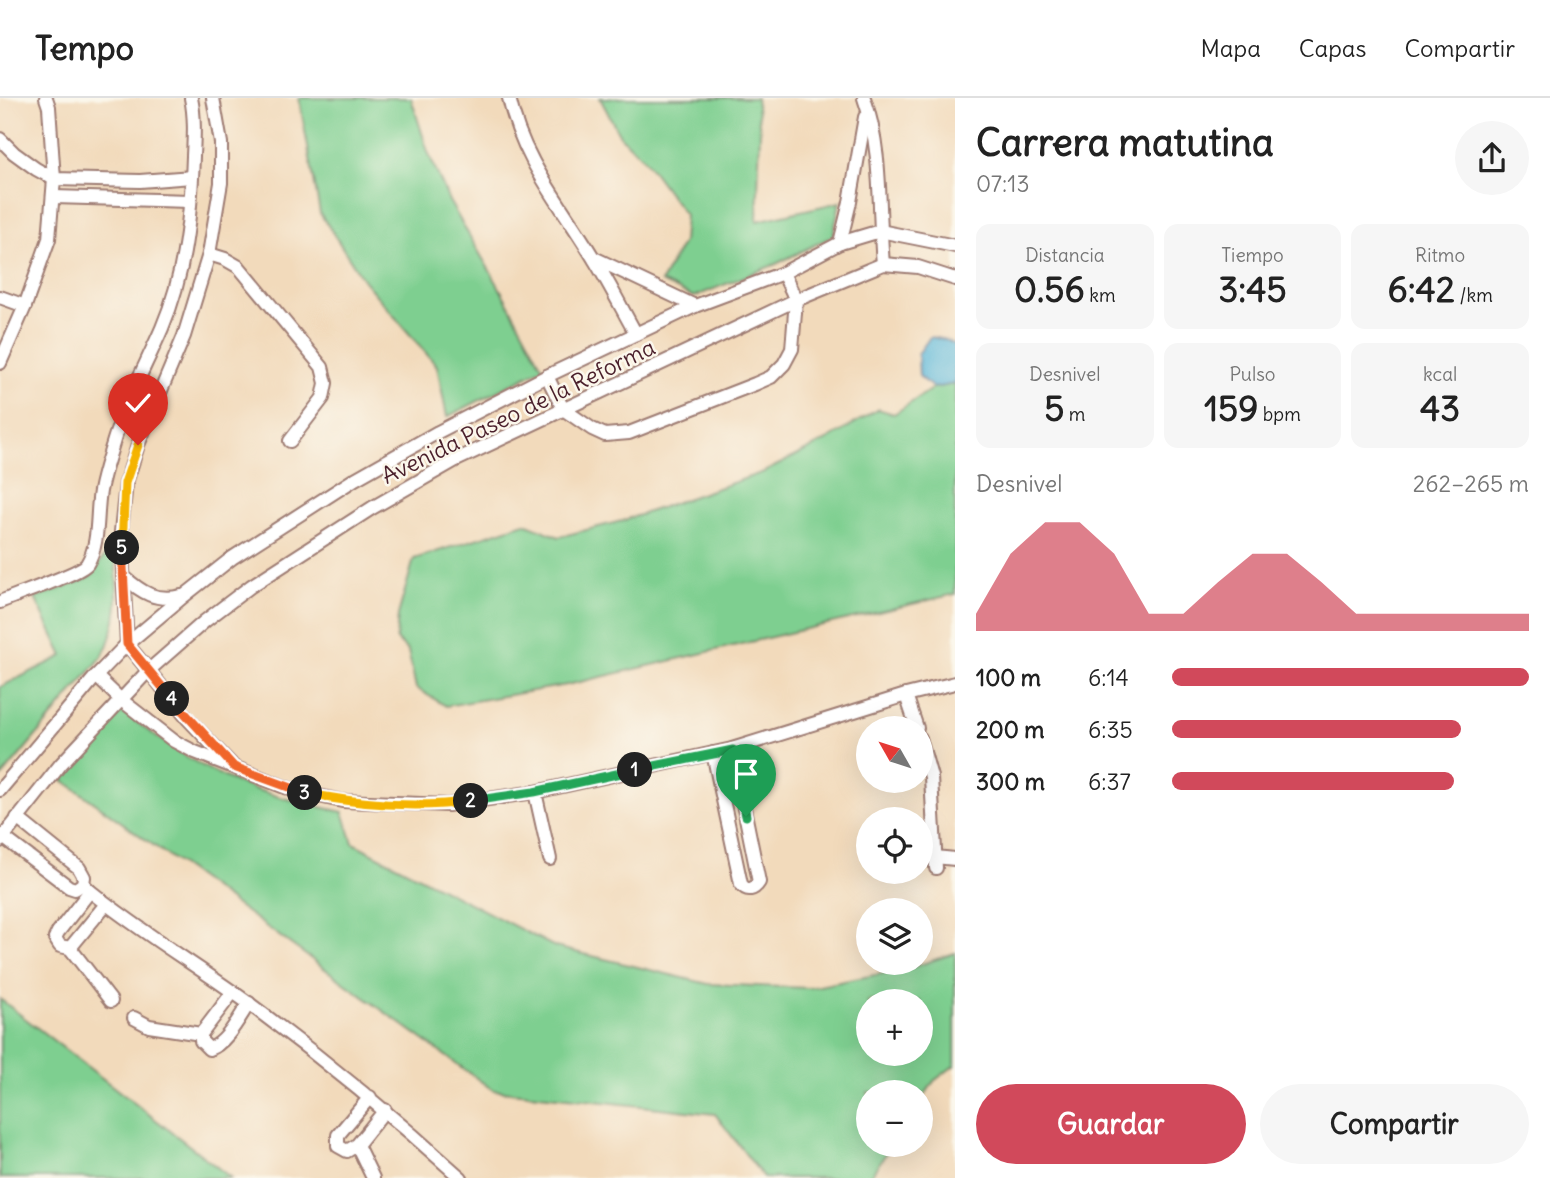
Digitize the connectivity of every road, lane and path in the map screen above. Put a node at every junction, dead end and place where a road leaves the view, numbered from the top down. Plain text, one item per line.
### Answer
1 (46, 98) edge
2 (191, 98) edge
3 (213, 98) edge
4 (509, 98) edge
5 (866, 102) edge
6 (0, 139) edge
7 (192, 177) junction
8 (54, 178) junction
9 (54, 197) junction
10 (190, 201) junction
11 (880, 231) junction
12 (840, 243) junction
13 (955, 246) edge
14 (209, 254) junction
15 (594, 257) junction
16 (883, 264) junction
17 (783, 274) junction
18 (955, 279) edge
19 (0, 297) edge
20 (796, 300) junction
21 (25, 306) junction
22 (695, 306) junction
23 (636, 334) junction
24 (0, 363) edge
25 (547, 376) junction
26 (563, 410) junction
27 (290, 441) dead end
28 (123, 576) junction
29 (184, 596) junction
30 (0, 602) edge
31 (127, 644) junction
32 (148, 671) junction
33 (96, 676) junction
34 (955, 683) edge
35 (906, 695) junction
36 (120, 699) junction
37 (913, 716) edge
38 (733, 750) junction
39 (713, 753) junction
40 (234, 767) junction
41 (0, 790) edge
42 (534, 792) junction
43 (932, 793) edge
44 (18, 818) junction
45 (2, 839) edge
46 (550, 859) dead end
47 (955, 859) edge
48 (86, 888) junction
49 (106, 905) junction
50 (70, 948) junction
51 (233, 992) junction
52 (111, 1001) dead end
53 (249, 1003) junction
54 (134, 1018) dead end
55 (201, 1034) junction
56 (370, 1097) junction
57 (385, 1110) junction
58 (357, 1145) junction
59 (373, 1178) edge
60 (461, 1178) edge

1 - 8 street
2 - 7 street
3 - 14 street
4 - 15 street
5 - 11 street
5 - 12 street
6 - 8 street
7 - 8 street
7 - 10 street
8 - 9 street
9 - 10 street
9 - 21 street
10 - 30 street
11 - 12 street, Avenida Paseo de la Reforma
11 - 13 street, Avenida Paseo de la Reforma
11 - 16 street
12 - 17 street, Avenida Paseo de la Reforma
14 - 27 street
14 - 28 street
15 - 22 street
15 - 23 street
16 - 18 street, Avenida Paseo de la Reforma
16 - 20 street, Avenida Paseo de la Reforma
17 - 20 street
17 - 22 street, Avenida Paseo de la Reforma
19 - 21 street
20 - 26 street, Avenida Paseo de la Reforma
20 - 26 street
21 - 24 street
22 - 23 street, Avenida Paseo de la Reforma
23 - 25 street, Avenida Paseo de la Reforma
25 - 26 street
25 - 29 street, Avenida Paseo de la Reforma
26 - 32 street, Avenida Paseo de la Reforma
28 - 29 street
28 - 31 street
29 - 31 street, Avenida Paseo de la Reforma
31 - 32 street
31 - 33 street, Avenida Paseo de la Reforma
32 - 36 street, Avenida Paseo de la Reforma
32 - 40 street
33 - 36 street
33 - 41 street, Avenida Paseo de la Reforma
34 - 35 street
35 - 37 street
35 - 38 street
36 - 40 street
36 - 44 street, Avenida Paseo de la Reforma
38 - 39 street
38 - 39 street
39 - 42 street
40 - 42 street
42 - 46 street
43 - 47 street
44 - 45 street, Avenida Paseo de la Reforma
44 - 48 street
45 - 48 street
48 - 49 street
48 - 50 street
49 - 50 street
49 - 51 street
50 - 52 street
51 - 53 street
51 - 55 street
53 - 55 street
53 - 56 street
54 - 55 street
56 - 57 street
56 - 58 street
57 - 58 street
57 - 60 street
58 - 59 street

